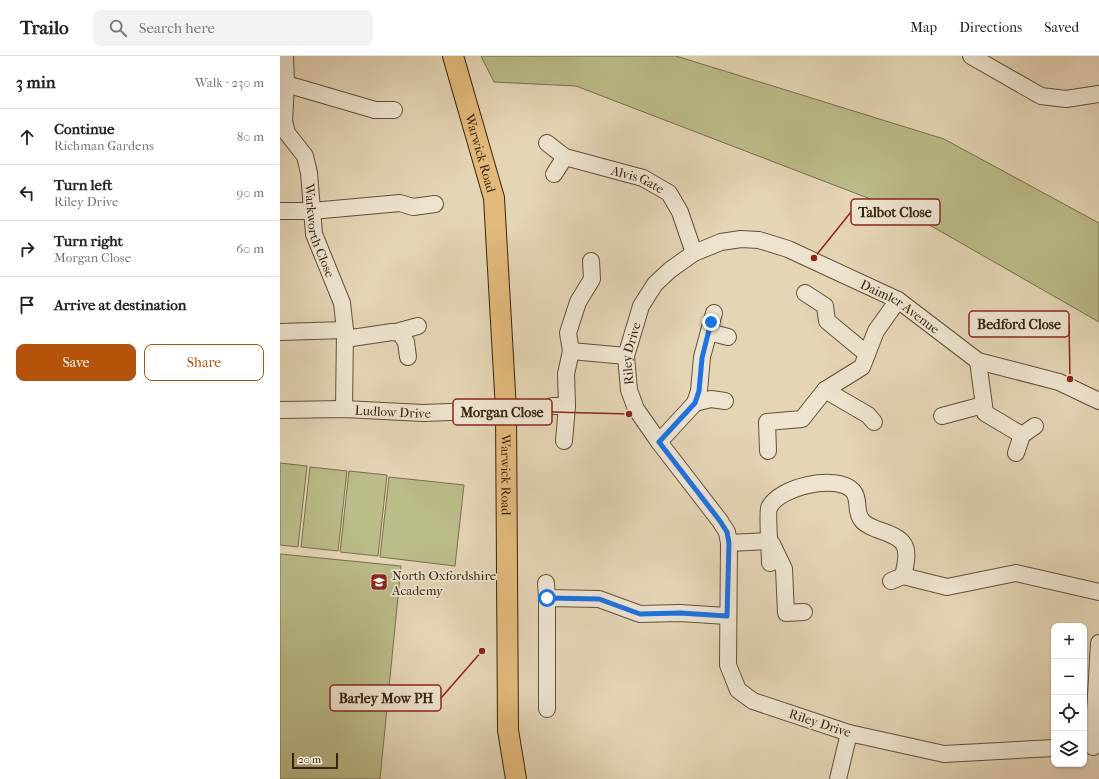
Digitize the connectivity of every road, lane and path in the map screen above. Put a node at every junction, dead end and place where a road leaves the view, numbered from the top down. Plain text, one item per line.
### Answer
1 (285, 56) edge
2 (453, 56) edge
3 (971, 56) edge
4 (286, 84) junction
5 (1099, 94) edge
6 (394, 110) dead end
7 (547, 143) dead end
8 (564, 158) junction
9 (554, 174) dead end
10 (435, 204) dead end
11 (280, 211) edge
12 (312, 212) junction
13 (694, 253) junction
14 (591, 261) dead end
15 (805, 293) dead end
16 (898, 300) junction
17 (714, 313) dead end
18 (418, 326) dead end
19 (280, 332) edge
20 (396, 332) junction
21 (709, 332) junction
22 (345, 335) junction
23 (728, 337) dead end
24 (571, 351) junction
25 (867, 354) junction
26 (626, 356) junction
27 (408, 357) dead end
28 (978, 361) junction
29 (825, 390) junction
30 (725, 401) dead end
31 (1099, 401) edge
32 (695, 403) junction
33 (984, 406) junction
34 (344, 409) junction
35 (280, 410) edge
36 (506, 410) junction
37 (942, 416) dead end
38 (874, 422) dead end
39 (564, 441) dead end
40 (659, 442) junction
41 (768, 451) dead end
42 (1016, 453) dead end
43 (770, 541) junction
44 (729, 543) junction
45 (770, 562) dead end
46 (1099, 592) edge
47 (804, 612) dead end
48 (727, 616) junction
49 (1099, 643) edge
50 (547, 709) dead end
51 (850, 733) junction
52 (1092, 747) edge
53 (1051, 748) edge
54 (516, 779) edge
55 (838, 779) edge

1 - 4 street, Warkworth Close
2 - 36 main road, Warwick Road
3 - 5 street
4 - 6 street
4 - 12 street, Warkworth Close
7 - 8 street, Alvis Gate
8 - 9 street
8 - 13 street, Alvis Gate
10 - 12 street
11 - 12 street
12 - 22 street, Warkworth Close
13 - 16 street, Daimler Avenue
13 - 26 street, Riley Drive
14 - 24 street
15 - 25 street
16 - 25 street
16 - 28 street, Daimler Avenue
17 - 21 street
18 - 20 street
19 - 22 street
20 - 22 street
20 - 27 street
21 - 23 street
21 - 32 street
22 - 34 street, Warkworth Close
24 - 26 street
24 - 39 street
25 - 29 street
26 - 40 street, Riley Drive
28 - 31 street, Daimler Avenue
28 - 33 street
29 - 38 street
29 - 41 street
30 - 32 street
32 - 40 street
33 - 37 street
33 - 42 street
34 - 35 street, Ludlow Drive
34 - 36 street, Ludlow Drive
36 - 54 main road, Warwick Road
40 - 44 street, Riley Drive
43 - 44 street
43 - 45 street
43 - 46 street
43 - 47 street
44 - 48 street, Riley Drive
48 - 50 street
48 - 51 street, Riley Drive
49 - 52 street
51 - 53 street, Riley Drive
51 - 55 street

